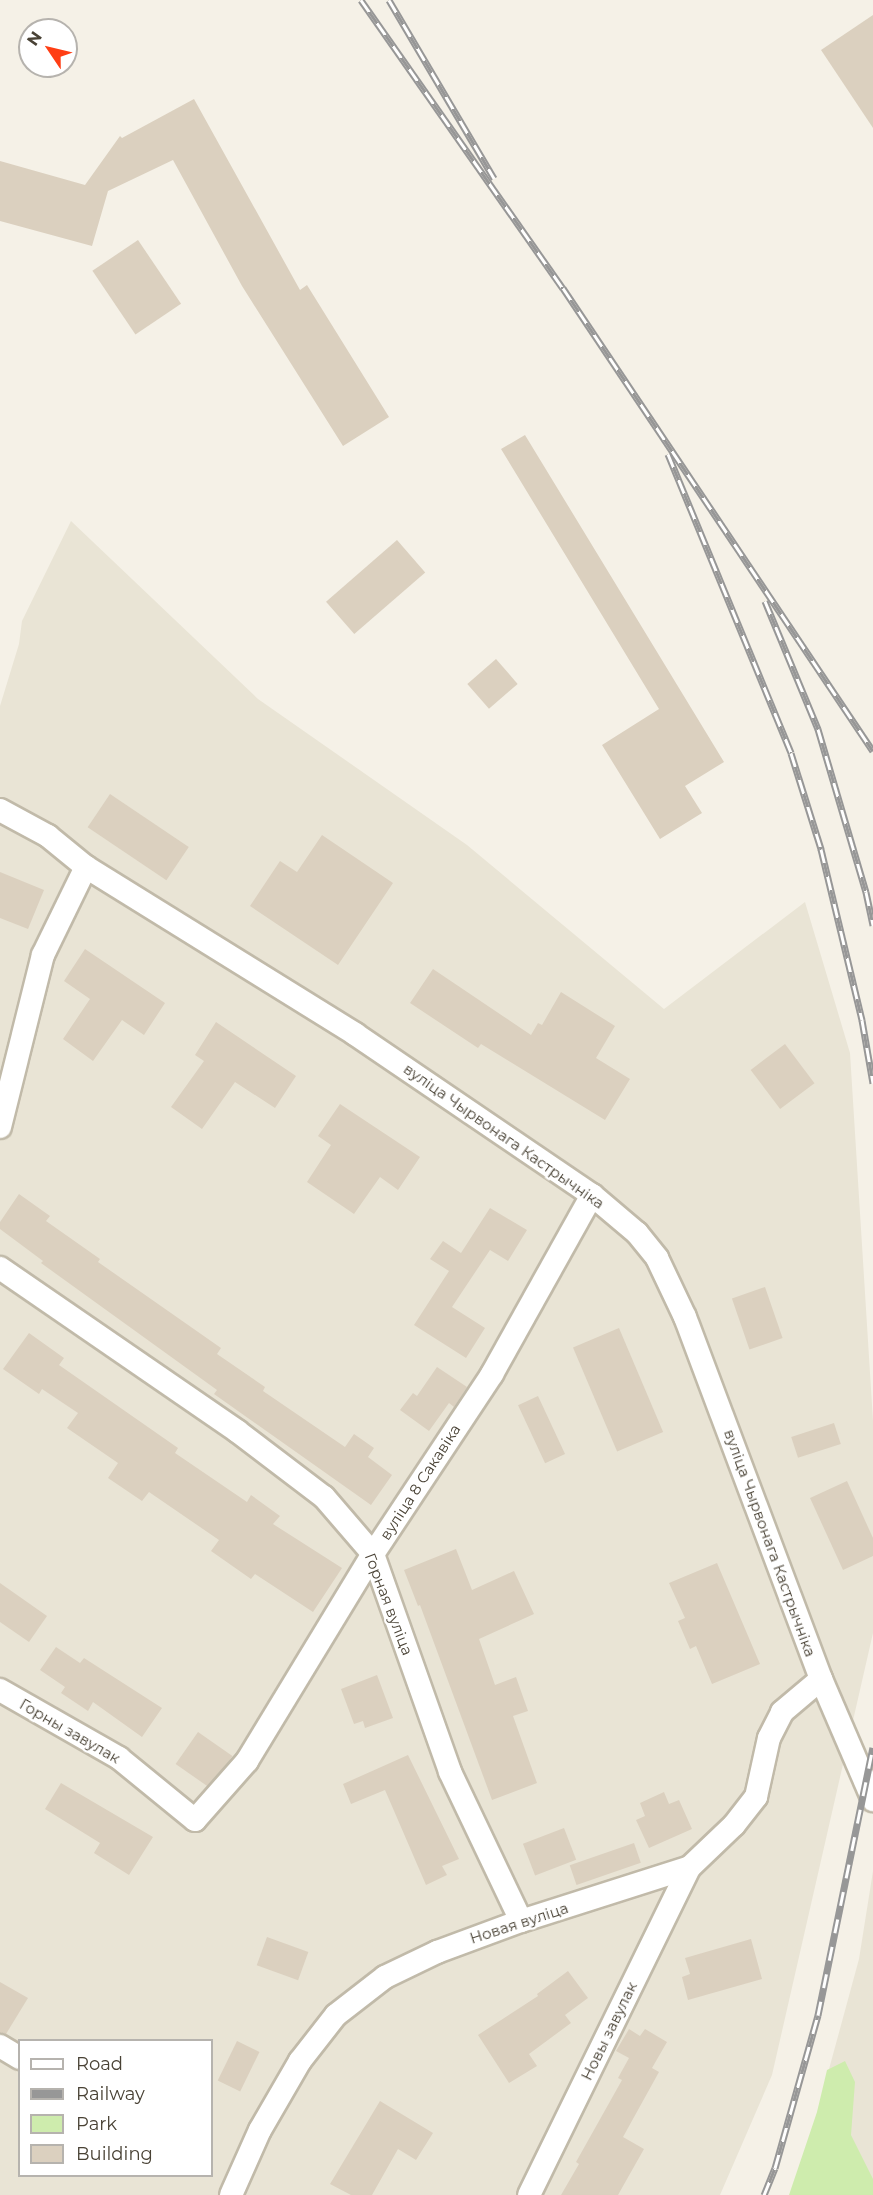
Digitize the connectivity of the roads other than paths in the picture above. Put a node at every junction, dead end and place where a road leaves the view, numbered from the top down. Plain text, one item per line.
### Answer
1 (0, 810) edge
2 (86, 867) junction
3 (0, 1127) edge
4 (592, 1195) junction
5 (0, 1268) edge
6 (373, 1554) junction
7 (820, 1679) junction
8 (0, 1690) edge
9 (873, 1800) edge
10 (195, 1820) joint
11 (690, 1867) junction
12 (521, 1921) junction
13 (0, 2046) edge
14 (18, 2057) edge
15 (231, 2195) edge
16 (528, 2195) edge

1 - 2 street, вуліца Чырвонага Кастрычніка
2 - 3 street
2 - 4 street, вуліца Чырвонага Кастрычніка
4 - 6 street, вуліца 8 Сакавіка
4 - 7 street, вуліца Чырвонага Кастрычніка
5 - 6 street, Горная вуліца
6 - 10 street, вуліца 8 Сакавіка
6 - 12 street, Горная вуліца
7 - 9 street, вуліца Чырвонага Кастрычніка
7 - 11 street, Новая вуліца
8 - 10 street, Горны завулак
11 - 12 street, Новая вуліца
11 - 16 street, Новы завулак
12 - 15 street, Новая вуліца
13 - 14 street

